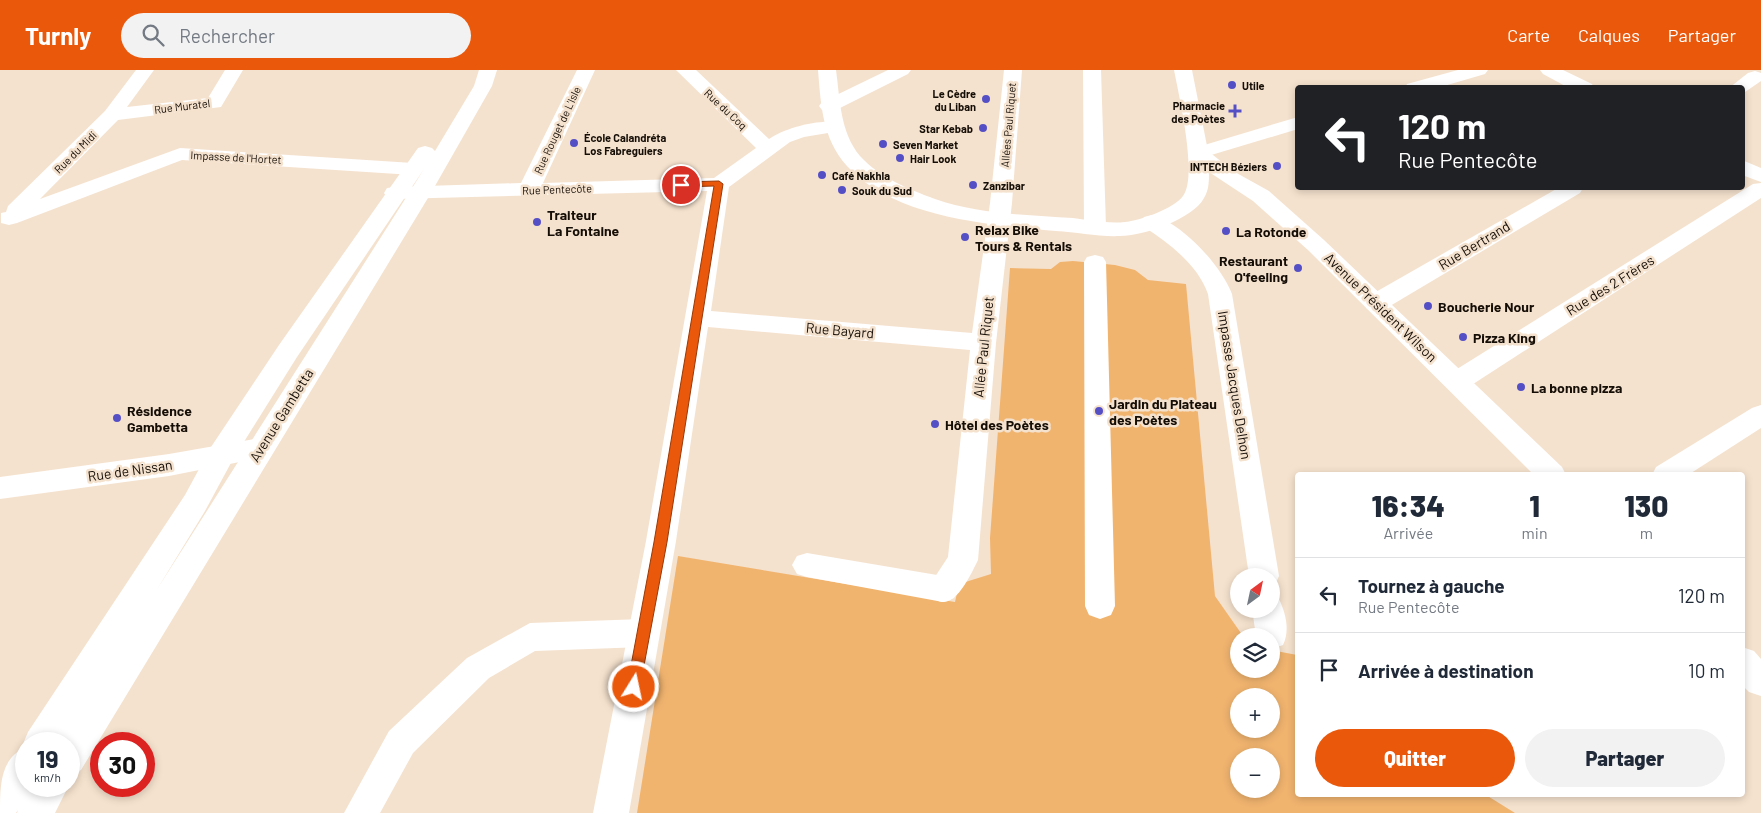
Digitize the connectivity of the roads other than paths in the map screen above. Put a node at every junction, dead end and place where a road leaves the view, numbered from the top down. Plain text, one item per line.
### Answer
1 (145, 70) edge
2 (234, 70) edge
3 (481, 70) edge
4 (488, 70) edge
5 (586, 70) edge
6 (685, 70) edge
7 (827, 70) edge
8 (902, 70) edge
9 (1013, 70) edge
10 (1092, 70) edge
11 (1183, 70) edge
12 (1479, 70) edge
13 (1549, 70) edge
14 (1756, 75) edge
15 (1414, 82) edge
16 (1579, 85) edge
17 (1742, 85) edge
18 (112, 115) junction
19 (831, 116) junction
20 (1295, 124) edge
21 (767, 148) junction
22 (1198, 153) junction
23 (1745, 168) edge
24 (1761, 176) edge
25 (719, 184) junction
26 (409, 185) junction
27 (529, 189) junction
28 (1761, 189) edge
29 (1569, 190) edge
30 (1261, 196) junction
31 (1194, 197) junction
32 (999, 219) junction
33 (3, 221) edge
34 (1152, 222) junction
35 (1095, 226) junction
36 (1095, 262) dead end
37 (1376, 303) junction
38 (696, 318) junction
39 (983, 343) junction
40 (1458, 382) junction
41 (1761, 415) edge
42 (260, 448) junction
43 (221, 455) junction
44 (1549, 472) edge
45 (1671, 472) edge
46 (0, 488) edge
47 (807, 565) dead end
48 (1263, 568) edge
49 (943, 588) joint
50 (1100, 606) dead end
51 (643, 633) junction
52 (1745, 665) edge
53 (1761, 680) edge
54 (48, 732) edge
55 (80, 740) edge
56 (15, 782) edge
57 (45, 797) edge
58 (0, 805) edge
59 (35, 813) edge
60 (361, 813) edge
61 (611, 813) edge

1 - 18 street, Rue du Midi
2 - 18 street, Rue Muratel
3 - 26 street, Avenue Gambetta
4 - 26 street, Avenue Gambetta
5 - 27 street, Rue Rouget de L'Isle
6 - 21 street, Rue du Coq
7 - 19 street
8 - 19 street
9 - 32 street, Allées Paul Riquet
10 - 35 street
11 - 22 street
12 - 15 street
13 - 16 street
14 - 17 street
18 - 33 street, Rue du Midi
19 - 21 street
19 - 32 street
20 - 22 street
21 - 25 street
22 - 30 street, Avenue Président Wilson
22 - 31 street
23 - 24 street
25 - 27 street, Rue Pentecôte
25 - 38 street
26 - 27 street, Rue Pentecôte
26 - 33 street, Impasse de l'Hortet
26 - 42 street, Avenue Gambetta
26 - 43 street, Avenue Gambetta
28 - 40 street, Rue des 2 Frères
29 - 37 street, Rue Bertrand
30 - 31 street
30 - 37 street, Avenue Président Wilson
31 - 34 street
32 - 35 street
32 - 39 street, Allée Paul Riquet
34 - 35 street
34 - 48 street, Impasse Jacques Delhon
36 - 50 street
37 - 40 street, Avenue Président Wilson
38 - 39 street, Rue Bayard
38 - 51 street
39 - 49 street, Allée Paul Riquet
40 - 44 street, Avenue Président Wilson
41 - 45 street
42 - 43 street, Rue de Nissan
42 - 55 street, Avenue Gambetta
43 - 46 street, Rue de Nissan
43 - 54 street, Avenue Gambetta
47 - 49 street
51 - 60 street
51 - 61 street
52 - 53 street
56 - 58 street
57 - 59 street

